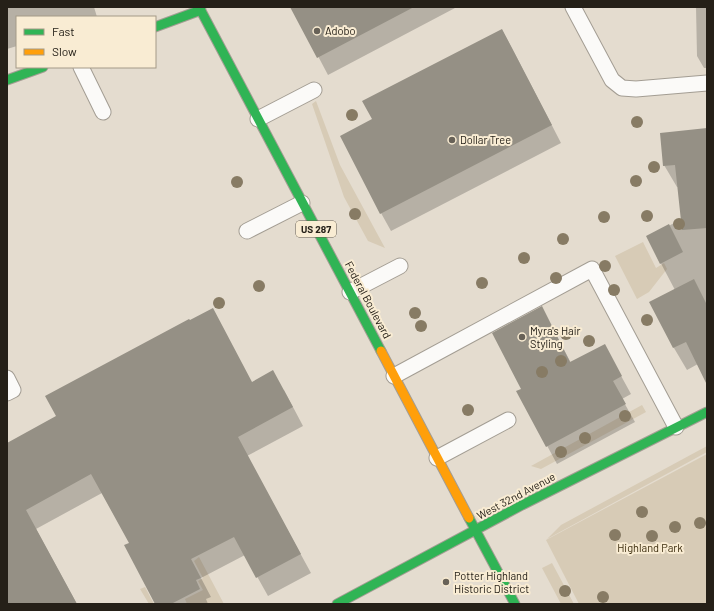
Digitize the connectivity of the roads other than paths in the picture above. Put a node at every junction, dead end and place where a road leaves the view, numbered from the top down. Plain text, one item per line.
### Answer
1 (573, 7) edge
2 (200, 9) edge
3 (156, 27) edge
4 (40, 68) edge
5 (81, 68) edge
6 (7, 80) edge
7 (707, 83) edge
8 (314, 90) dead end
9 (103, 112) dead end
10 (258, 119) junction
11 (302, 203) junction
12 (248, 231) dead end
13 (400, 266) dead end
14 (350, 292) junction
15 (394, 376) junction
16 (7, 378) edge
17 (7, 393) edge
18 (707, 412) edge
19 (508, 420) dead end
20 (676, 427) junction
21 (437, 458) junction
22 (476, 530) junction
23 (337, 604) edge
24 (515, 604) edge

1 - 7 lane
2 - 3 main road
2 - 10 main road, Federal Boulevard / US 287
4 - 6 main road
5 - 9 lane
8 - 10 lane
10 - 11 main road, Federal Boulevard / US 287
11 - 12 lane
11 - 14 main road, Federal Boulevard / US 287
13 - 14 lane
14 - 15 main road, Federal Boulevard / US 287
15 - 20 lane
15 - 21 main road, Federal Boulevard / US 287
16 - 17 lane
18 - 20 main road, West 32nd Avenue
19 - 21 lane
20 - 22 main road, West 32nd Avenue
21 - 22 main road, Federal Boulevard / US 287
22 - 23 main road, West 32nd Avenue
22 - 24 main road, Federal Boulevard / US 287

